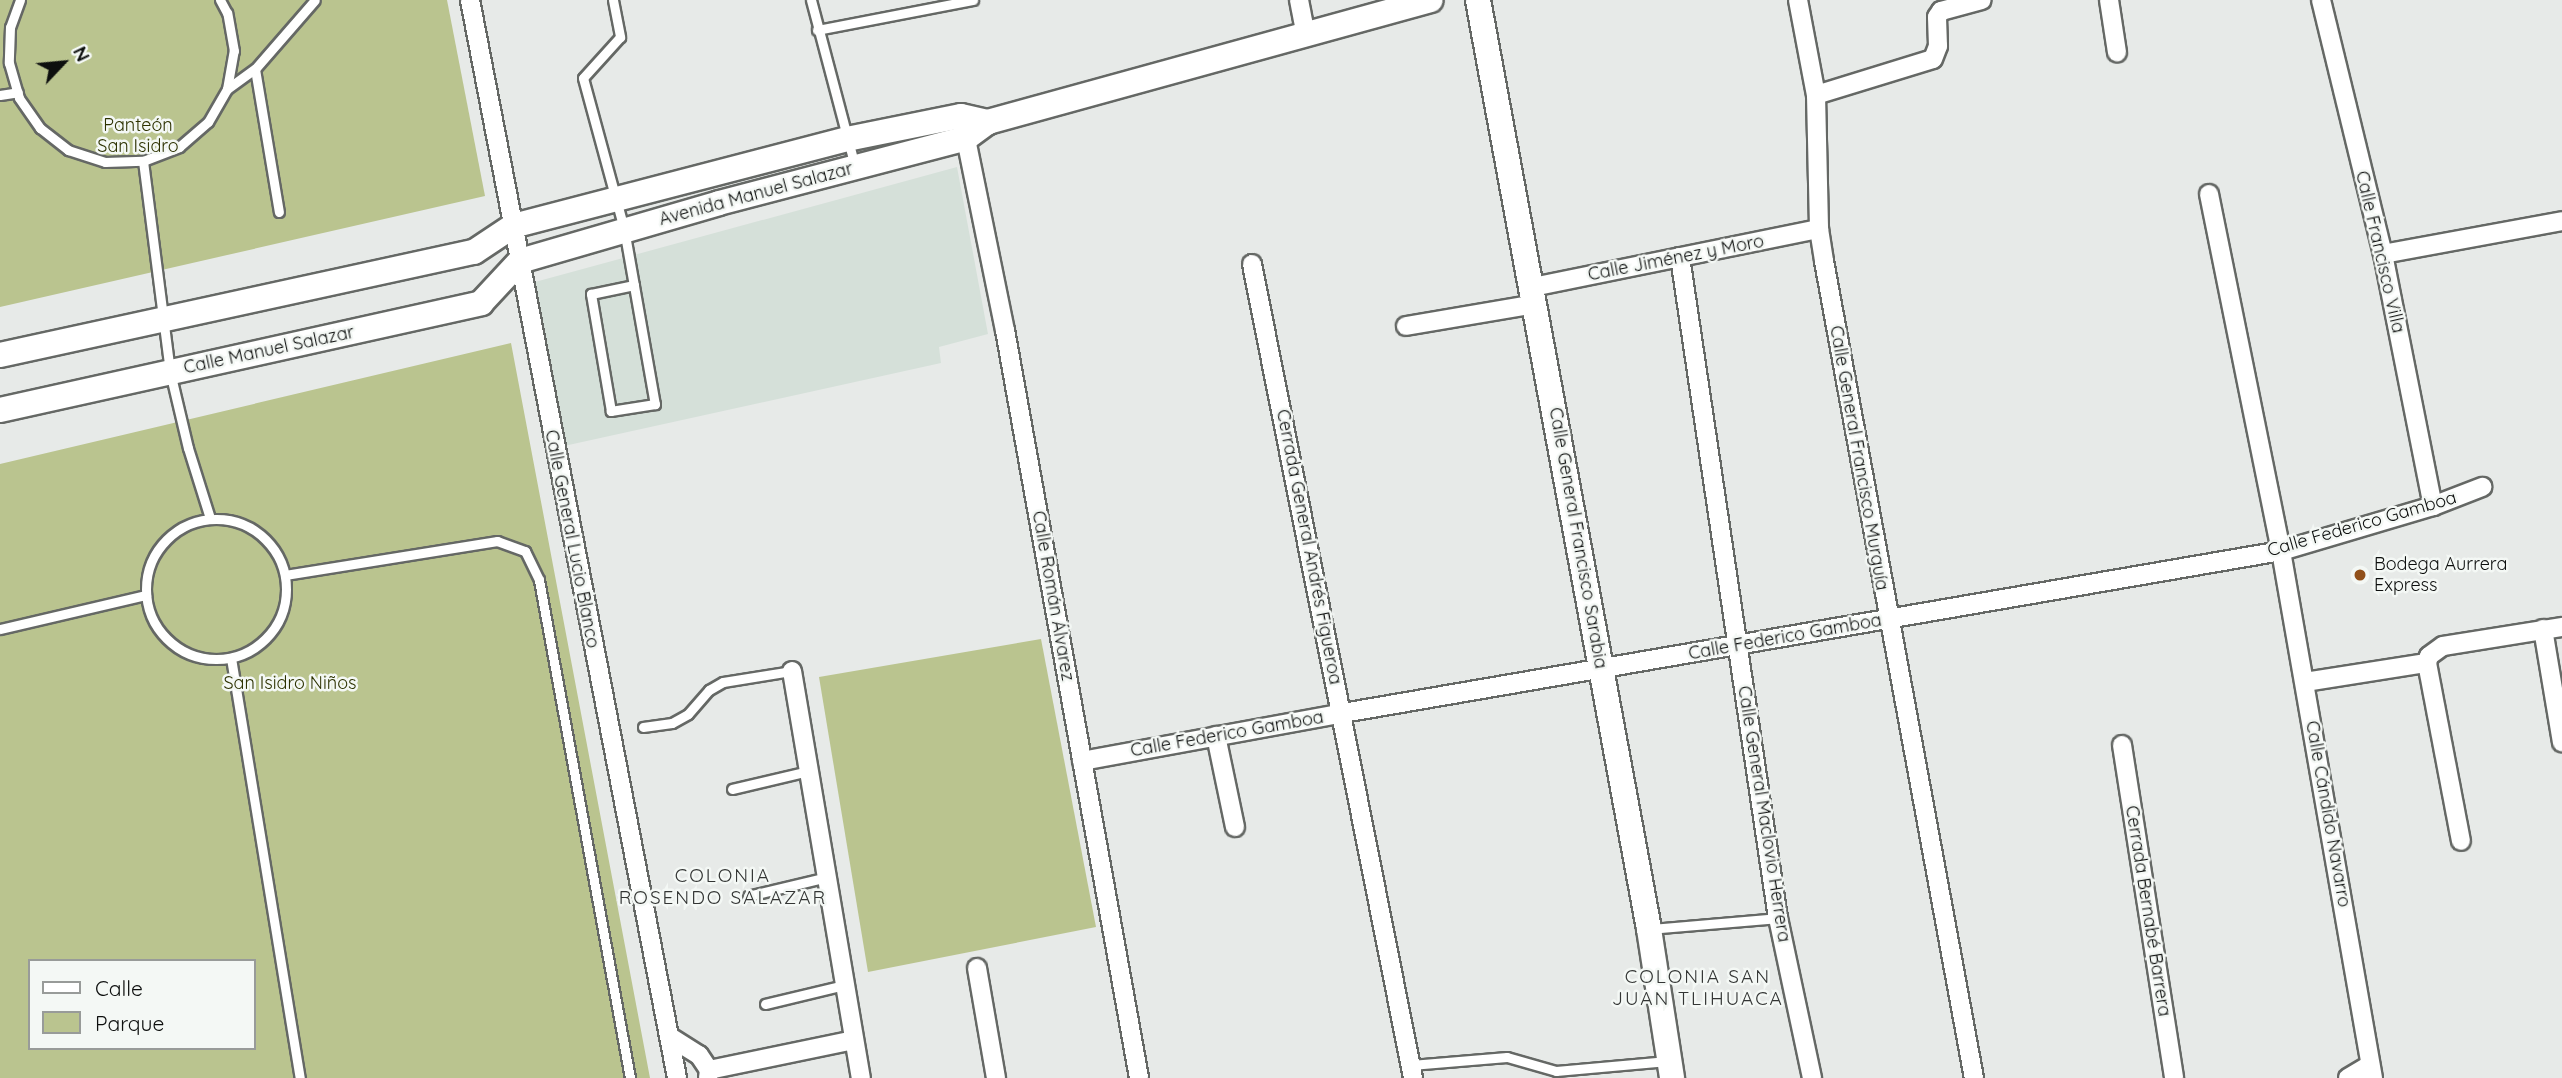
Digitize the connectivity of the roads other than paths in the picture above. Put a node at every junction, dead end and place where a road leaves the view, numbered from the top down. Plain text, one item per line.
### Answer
1 (20, 0) edge
2 (220, 0) edge
3 (315, 0) edge
4 (470, 0) edge
5 (613, 0) edge
6 (811, 0) edge
7 (973, 0) edge
8 (1299, 0) edge
9 (1430, 0) edge
10 (1478, 0) edge
11 (1798, 0) edge
12 (1982, 0) edge
13 (2109, 0) edge
14 (2321, 0) edge
15 (817, 30) junction
16 (1306, 35) junction
17 (2117, 52) dead end
18 (255, 69) junction
19 (227, 89) junction
20 (18, 92) junction
21 (0, 94) edge
22 (1816, 95) junction
23 (964, 127) junction
24 (847, 139) junction
25 (144, 160) junction
26 (855, 168) junction
27 (712, 174) junction
28 (2209, 194) dead end
29 (615, 199) junction
30 (719, 203) junction
31 (279, 212) dead end
32 (2562, 221) edge
33 (513, 226) junction
34 (624, 229) junction
35 (1819, 229) junction
36 (2383, 254) junction
37 (1680, 257) junction
38 (520, 261) junction
39 (1252, 264) dead end
40 (634, 285) junction
41 (1534, 296) junction
42 (161, 320) junction
43 (1406, 326) dead end
44 (0, 355) edge
45 (170, 372) junction
46 (0, 410) edge
47 (2482, 487) dead end
48 (2433, 506) junction
49 (210, 518) junction
50 (2281, 551) junction
51 (285, 575) junction
52 (146, 595) junction
53 (1887, 618) junction
54 (2562, 627) edge
55 (0, 629) edge
56 (2543, 629) junction
57 (1738, 646) junction
58 (231, 658) junction
59 (2427, 663) junction
60 (1602, 670) junction
61 (792, 671) joint
62 (2305, 682) junction
63 (1342, 713) junction
64 (643, 727) dead end
65 (1216, 736) junction
66 (2562, 742) edge
67 (2122, 745) dead end
68 (1082, 761) junction
69 (809, 771) junction
70 (732, 789) dead end
71 (1235, 827) dead end
72 (2460, 841) dead end
73 (827, 877) junction
74 (748, 896) dead end
75 (1778, 918) junction
76 (1648, 929) junction
77 (977, 968) dead end
78 (845, 985) junction
79 (765, 1004) dead end
80 (670, 1037) junction
81 (855, 1040) junction
82 (1671, 1069) edge
83 (2371, 1071) edge
84 (1412, 1072) edge
85 (708, 1074) edge
86 (300, 1078) edge
87 (630, 1078) edge
88 (677, 1078) edge
89 (861, 1078) edge
90 (996, 1078) edge
91 (1139, 1078) edge
92 (1812, 1078) edge
93 (1974, 1078) edge
94 (2174, 1078) edge
95 (2348, 1078) edge

1 - 20 lane
2 - 19 lane
3 - 18 lane
4 - 33 street, Calle General Lucio Blanco
5 - 29 lane
6 - 15 lane
7 - 15 lane
8 - 16 street
9 - 16 street, Avenida Manuel Salazar
10 - 41 street, Calle General Francisco Sarabia
11 - 22 street, Calle General Francisco Murguía
12 - 22 street
13 - 17 street
14 - 36 street, Calle Francisco Villa
15 - 24 lane
16 - 23 street, Avenida Manuel Salazar
18 - 19 lane
18 - 31 lane
19 - 25 lane
20 - 21 lane
20 - 25 lane
22 - 35 street, Calle General Francisco Murguía
23 - 24 street, Avenida Manuel Salazar
23 - 26 street, Avenida Manuel Salazar
23 - 68 street, Calle Román Álvarez
24 - 26 lane
24 - 27 street, Avenida Manuel Salazar
25 - 42 lane
26 - 30 street, Avenida Manuel Salazar
27 - 29 street, Avenida Manuel Salazar
27 - 30 street
28 - 50 street, Calle Cándido Navarro
29 - 33 street, Avenida Manuel Salazar
29 - 34 lane
30 - 34 street, Avenida Manuel Salazar
32 - 36 street
33 - 38 street, Calle General Lucio Blanco
33 - 42 street
34 - 38 street, Avenida Manuel Salazar
34 - 40 lane
35 - 37 street, Calle Jiménez y Moro
35 - 53 street, Calle General Francisco Murguía
36 - 48 street, Calle Francisco Villa
37 - 41 street, Calle Jiménez y Moro
37 - 57 street, Calle General Maclovio Herrera
38 - 45 street, Calle Manuel Salazar
38 - 80 street, Calle General Lucio Blanco
39 - 63 street, Cerrada General Andrés Figueroa
40 - 40 lane
41 - 43 street, Calle Jiménez y Moro
41 - 60 street, Calle General Francisco Sarabia
42 - 44 street
42 - 45 lane
45 - 46 street, Calle Manuel Salazar
45 - 49 lane
47 - 48 street, Calle Federico Gamboa
48 - 50 street, Calle Federico Gamboa
49 - 51 lane
49 - 52 lane
50 - 53 street, Calle Federico Gamboa
50 - 62 street, Calle Cándido Navarro
51 - 58 lane
51 - 87 lane
52 - 55 lane
52 - 58 lane
53 - 57 street, Calle Federico Gamboa
53 - 93 street, Calle General Francisco Murguía
54 - 56 street
56 - 59 street
56 - 66 street
57 - 60 street, Calle Federico Gamboa
57 - 75 street, Calle General Maclovio Herrera
58 - 86 lane
59 - 62 street
59 - 72 street
60 - 63 street, Calle Federico Gamboa
60 - 76 street, Calle General Francisco Sarabia
61 - 64 lane
61 - 69 street
62 - 83 street, Calle Cándido Navarro
63 - 65 street, Calle Federico Gamboa
63 - 84 street, Cerrada General Andrés Figueroa
65 - 68 street, Calle Federico Gamboa
65 - 71 street
67 - 94 street, Cerrada Bernabé Barrera
68 - 91 street, Calle Román Álvarez
69 - 70 lane
69 - 73 street
73 - 74 lane
73 - 78 street
75 - 76 lane
75 - 92 street, Calle General Maclovio Herrera
76 - 82 street, Calle General Francisco Sarabia
77 - 90 street
78 - 79 lane
78 - 81 street
80 - 85 street
80 - 88 street, Calle General Lucio Blanco
81 - 85 street
81 - 89 street
82 - 84 lane
83 - 95 street

